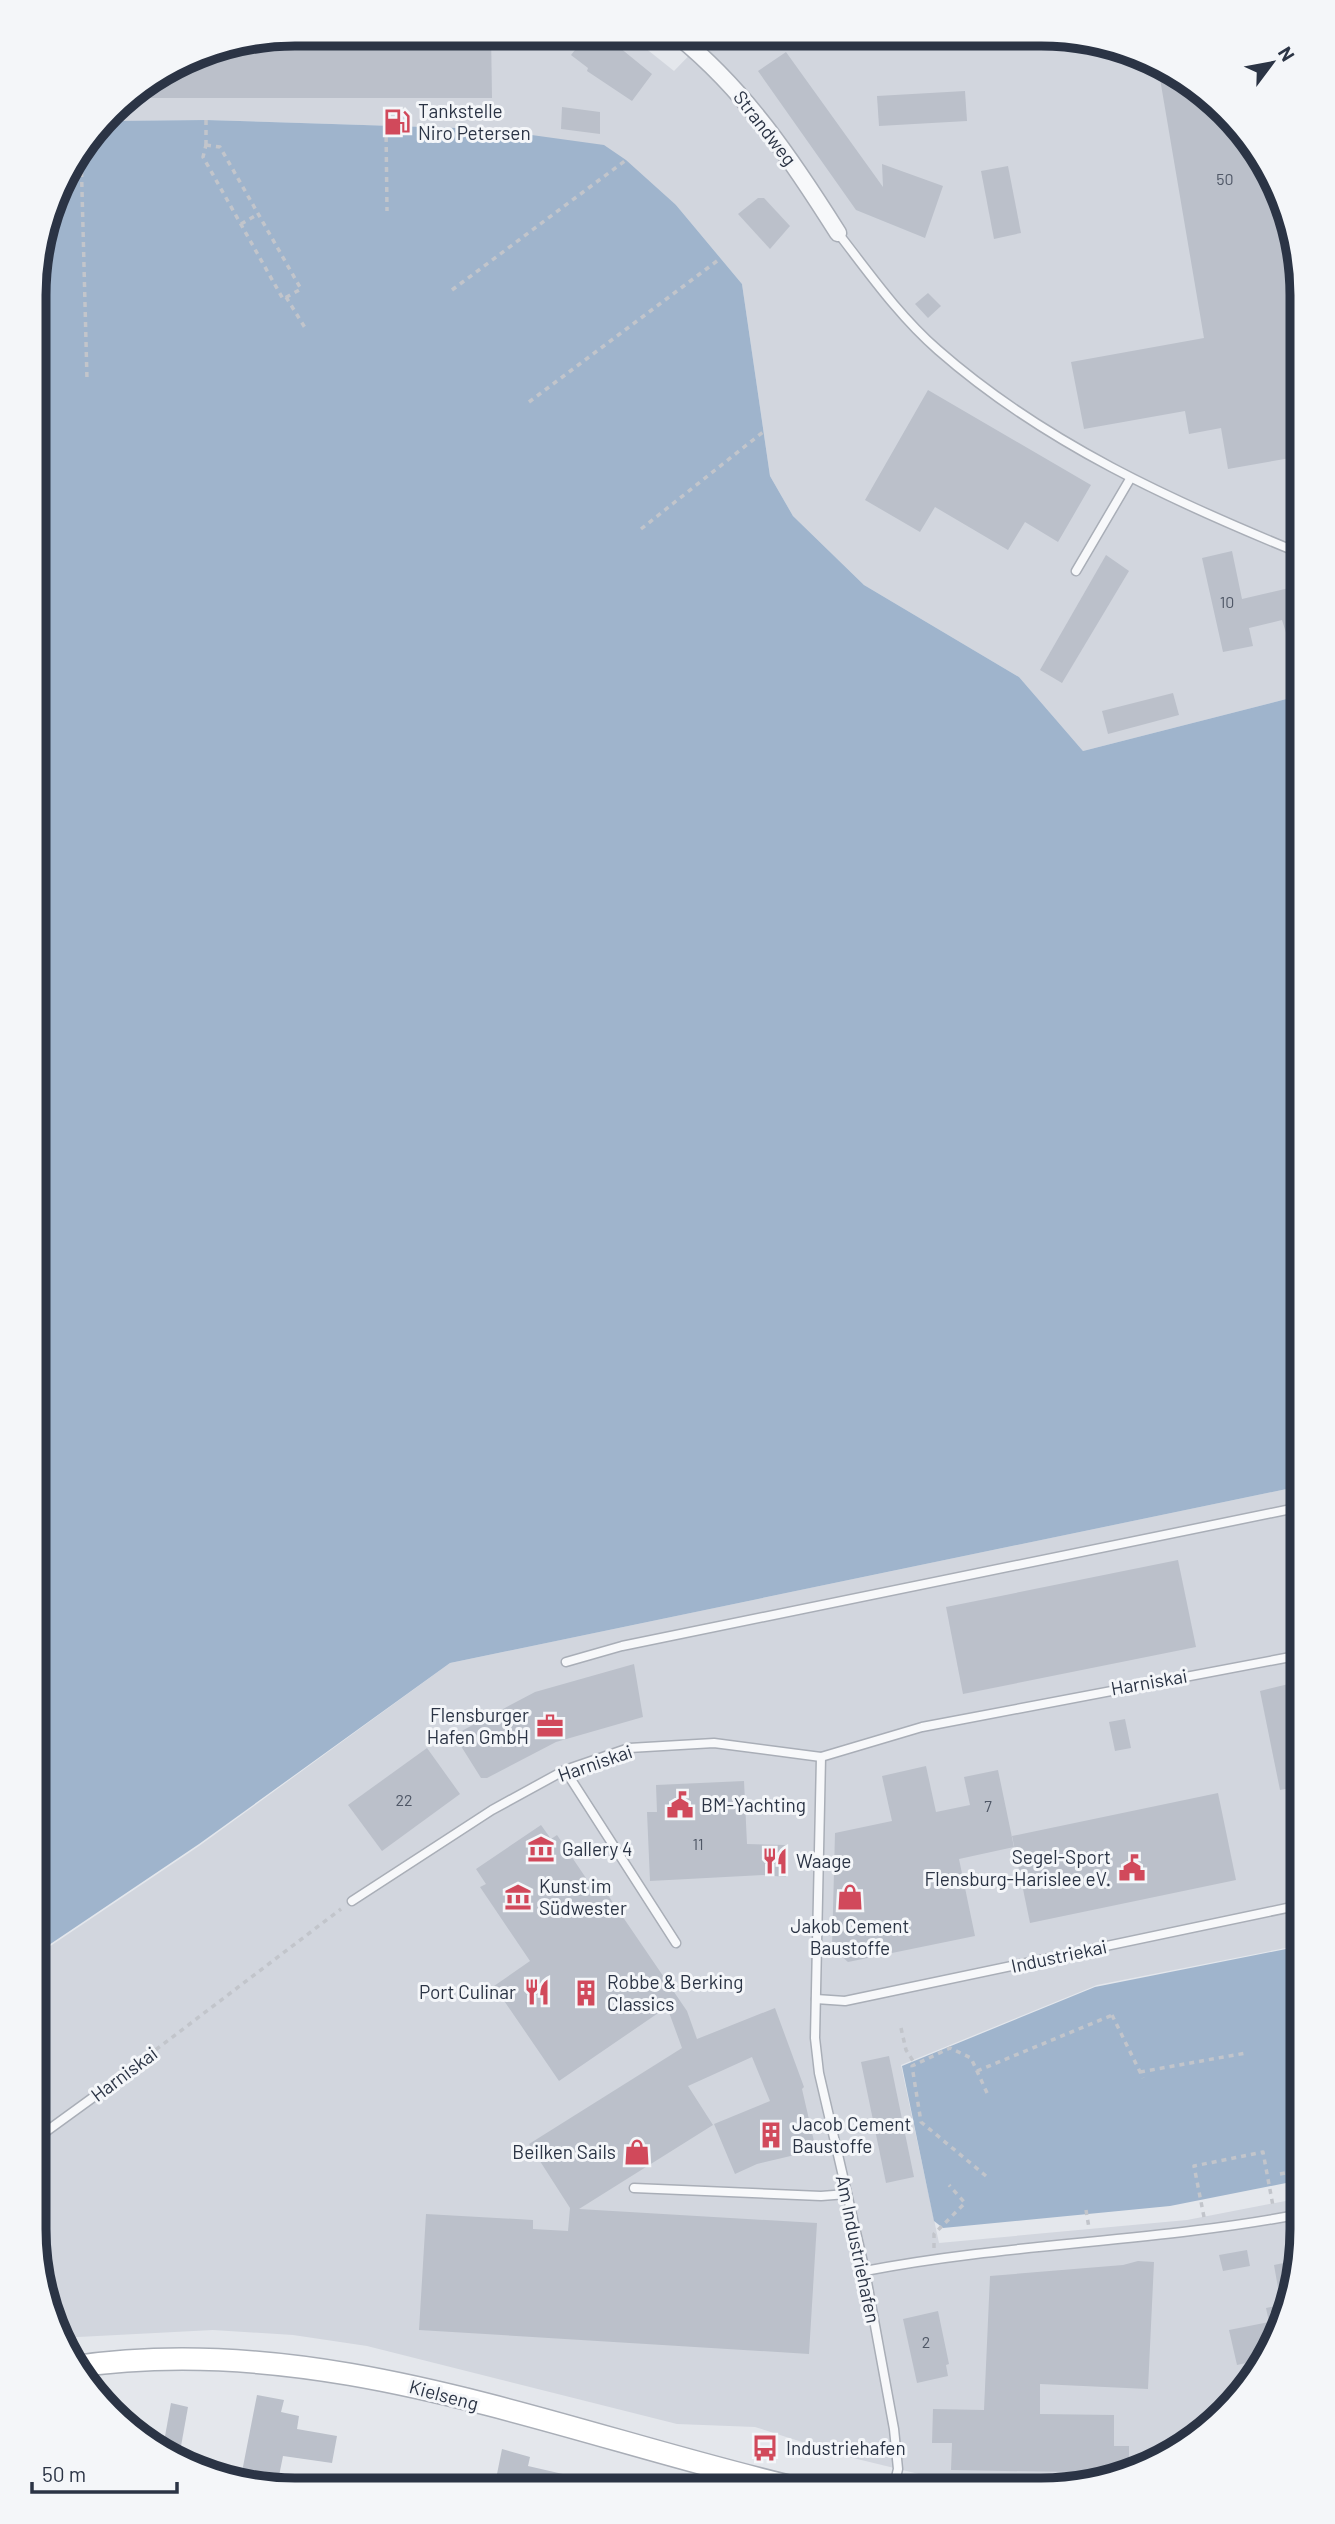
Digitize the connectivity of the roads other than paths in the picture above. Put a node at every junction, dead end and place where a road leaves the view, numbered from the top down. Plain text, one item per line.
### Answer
1 (690, 46) edge
2 (838, 233) joint
3 (1130, 479) junction
4 (1290, 549) edge
5 (1076, 571) dead end
6 (1290, 1509) edge
7 (1290, 1656) edge
8 (566, 1662) dead end
9 (821, 1757) junction
10 (565, 1770) junction
11 (352, 1901) road end
12 (1290, 1907) edge
13 (676, 1943) dead end
14 (816, 1999) junction
15 (106, 2088) road end
16 (46, 2132) edge
17 (634, 2188) dead end
18 (847, 2194) junction
19 (1290, 2216) edge
20 (865, 2271) junction
21 (86, 2366) edge
22 (753, 2478) edge
23 (896, 2478) edge

1 - 2 street, Strandweg
2 - 3 lane
3 - 4 lane
3 - 5 lane
6 - 8 lane
7 - 9 lane, Harniskai
9 - 10 lane, Harniskai
9 - 14 lane, Am Industriehafen
10 - 11 lane, Harniskai
10 - 13 lane
12 - 14 lane, Industriekai
14 - 18 lane, Am Industriehafen
15 - 16 lane, Harniskai
17 - 18 lane
18 - 20 lane, Am Industriehafen
19 - 20 lane
20 - 23 lane, Am Industriehafen
21 - 22 street, Kielseng

